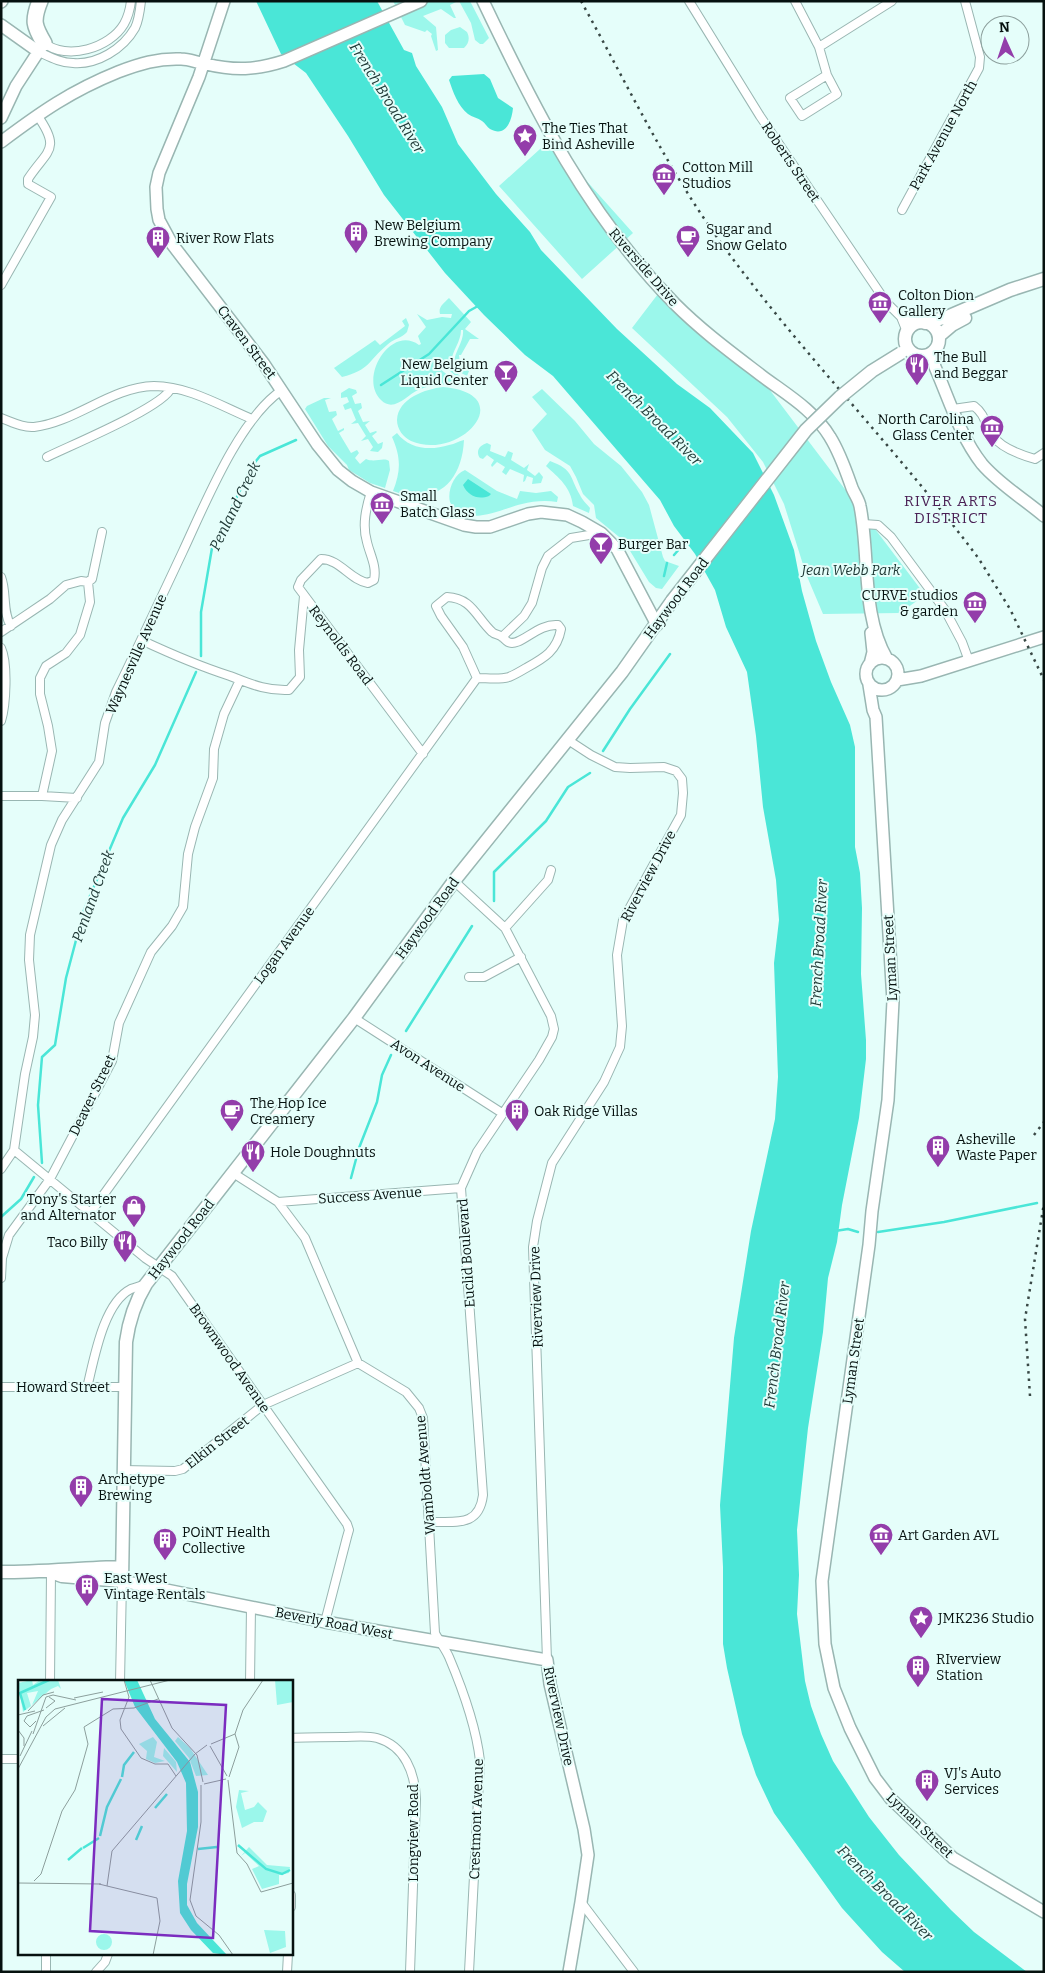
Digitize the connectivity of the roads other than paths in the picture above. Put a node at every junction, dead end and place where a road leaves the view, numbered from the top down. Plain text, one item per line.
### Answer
1 (40, 1) edge
2 (131, 1) edge
3 (141, 1) edge
4 (224, 1) edge
5 (421, 1) edge
6 (483, 1) edge
7 (796, 1) edge
8 (892, 1) edge
9 (965, 1) edge
10 (693, 3) edge
11 (1, 25) edge
12 (21, 40) junction
13 (819, 47) junction
14 (41, 48) junction
15 (203, 64) junction
16 (827, 75) junction
17 (21, 78) junction
18 (37, 115) junction
19 (1, 118) edge
20 (1, 142) edge
21 (902, 210) dead end
22 (1044, 279) edge
23 (1, 285) edge
24 (1044, 287) edge
25 (1021, 290) junction
26 (900, 317) junction
27 (923, 323) junction
28 (907, 332) junction
29 (939, 336) junction
30 (905, 351) junction
31 (930, 356) junction
32 (171, 388) junction
33 (282, 390) junction
34 (953, 409) junction
35 (1, 418) edge
36 (252, 419) junction
37 (1044, 454) edge
38 (47, 457) dead end
39 (853, 490) junction
40 (371, 492) junction
41 (1044, 516) edge
42 (863, 524) junction
43 (102, 532) dead end
44 (601, 533) junction
45 (1, 577) edge
46 (88, 582) junction
47 (304, 596) junction
48 (657, 625) junction
49 (11, 626) junction
50 (1, 632) edge
51 (502, 637) junction
52 (1044, 637) edge
53 (141, 640) junction
54 (1, 648) edge
55 (889, 661) junction
56 (970, 661) junction
57 (870, 664) junction
58 (935, 672) junction
59 (477, 678) junction
60 (240, 680) junction
61 (897, 680) junction
62 (869, 685) junction
63 (888, 689) junction
64 (876, 717) junction
65 (1, 721) edge
66 (568, 740) junction
67 (423, 754) junction
68 (1, 796) edge
69 (42, 796) junction
70 (77, 798) junction
71 (551, 870) dead end
72 (454, 881) junction
73 (505, 928) junction
74 (521, 957) junction
75 (469, 977) dead end
76 (354, 1018) junction
77 (502, 1114) junction
78 (14, 1150) junction
79 (1, 1169) edge
80 (233, 1173) junction
81 (50, 1179) junction
82 (461, 1188) junction
83 (278, 1202) junction
84 (91, 1212) junction
85 (160, 1267) junction
86 (1, 1278) edge
87 (146, 1284) junction
88 (358, 1363) junction
89 (1, 1387) edge
90 (124, 1387) junction
91 (87, 1388) junction
92 (263, 1405) junction
93 (123, 1470) junction
94 (429, 1522) junction
95 (122, 1567) junction
96 (1, 1572) edge
97 (51, 1572) junction
98 (122, 1581) junction
99 (251, 1607) junction
100 (325, 1622) junction
101 (440, 1643) junction
102 (547, 1660) junction
103 (50, 1680) edge
104 (120, 1680) edge
105 (250, 1680) edge
106 (292, 1738) edge
107 (18, 1758) edge
108 (1, 1759) edge
109 (581, 1902) junction
110 (1044, 1912) edge
111 (46, 1956) edge
112 (107, 1956) edge
113 (288, 1956) edge
114 (46, 1972) edge
115 (96, 1972) edge
116 (287, 1972) edge
117 (410, 1972) edge
118 (469, 1972) edge
119 (569, 1972) edge
120 (634, 1972) edge

1 - 14 highway
2 - 14 street
3 - 14 street
4 - 15 main road, Craven Street
5 - 15 main road
6 - 39 main road, Riverside Drive
7 - 13 street
8 - 13 street
9 - 21 street, Park Avenue North
10 - 26 street, Roberts Street
11 - 12 main road
12 - 14 main road
12 - 17 main road
13 - 16 street
14 - 17 main road
15 - 18 main road
15 - 33 main road, Craven Street
16 - 16 street
17 - 19 main road
18 - 20 main road
18 - 23 street
22 - 25 main road
24 - 25 main road
25 - 27 main road
25 - 29 main road
26 - 27 street
26 - 28 street, Roberts Street
27 - 28 main road
27 - 29 main road
28 - 30 main road
29 - 31 main road
30 - 31 main road
30 - 48 main road, Haywood Road, bridge
31 - 34 main road
32 - 35 street
32 - 36 street
32 - 38 street
33 - 36 street, Waynesville Avenue
33 - 40 main road, Craven Street
34 - 37 street
34 - 41 main road
36 - 53 street, Waynesville Avenue
39 - 42 main road, Riverside Drive
39 - 57 main road, Riverside Drive
40 - 44 main road, Craven Street
40 - 47 street
42 - 55 main road, Riverside Drive
42 - 56 street
43 - 46 street
44 - 48 main road, Craven Street
44 - 51 street
45 - 49 street
46 - 49 street
46 - 69 street
47 - 60 street, Reynolds Road
47 - 67 street, Reynolds Road
48 - 66 main road, Haywood Road
49 - 50 street
51 - 59 street
51 - 59 street
52 - 56 main road
53 - 60 street, Reynolds Road
53 - 70 street, Waynesville Avenue
54 - 65 street
55 - 57 main road
55 - 58 main road
55 - 61 main road
56 - 58 main road
57 - 62 main road
58 - 61 main road
59 - 67 street, Logan Avenue
60 - 81 street, Deaver Street
61 - 63 main road
62 - 63 main road
62 - 64 main road, Lyman Street
63 - 64 main road, Lyman Street
64 - 110 main road, Lyman Street
66 - 72 main road, Haywood Road
66 - 102 street, Riverview Drive
67 - 84 street, Logan Avenue
68 - 69 street
69 - 70 street
70 - 78 street, Waynesville Avenue
71 - 73 street
72 - 73 street, Euclid Boulevard
72 - 76 main road, Haywood Road
73 - 74 street, Euclid Boulevard
74 - 75 street
74 - 77 street, Euclid Boulevard
76 - 77 street, Avon Avenue
76 - 80 main road, Haywood Road
77 - 82 street, Euclid Boulevard
78 - 79 street, Waynesville Avenue
78 - 81 street, Brownwood Avenue
80 - 83 street
80 - 85 main road, Haywood Road
81 - 84 street, Brownwood Avenue
81 - 86 street, Deaver Street
82 - 83 street, Success Avenue
82 - 94 street, Euclid Boulevard
83 - 88 street
84 - 85 street, Brownwood Avenue
85 - 87 main road, Haywood Road
85 - 92 street, Brownwood Avenue
87 - 90 main road, Haywood Road
87 - 91 street
88 - 92 street, Elkin Street
88 - 94 street, Wamboldt Avenue
89 - 91 street, Howard Street
90 - 91 street, Howard Street
90 - 93 main road, Haywood Road
92 - 93 street, Elkin Street
92 - 100 street, Brownwood Avenue
93 - 95 main road, Haywood Road
94 - 101 street, Wamboldt Avenue
95 - 97 main road
95 - 98 main road, Haywood Road
96 - 97 main road
97 - 98 main road
97 - 103 street
98 - 99 main road, Beverly Road West
98 - 104 street
99 - 100 main road, Beverly Road West
99 - 105 street
100 - 101 main road, Beverly Road West
101 - 102 main road, Beverly Road West
101 - 118 street, Crestmont Avenue
102 - 109 main road, Riverview Drive
106 - 117 street, Longview Road
107 - 108 street
109 - 119 main road, Riverview Drive
109 - 120 street
111 - 114 street
112 - 115 street
113 - 116 street

